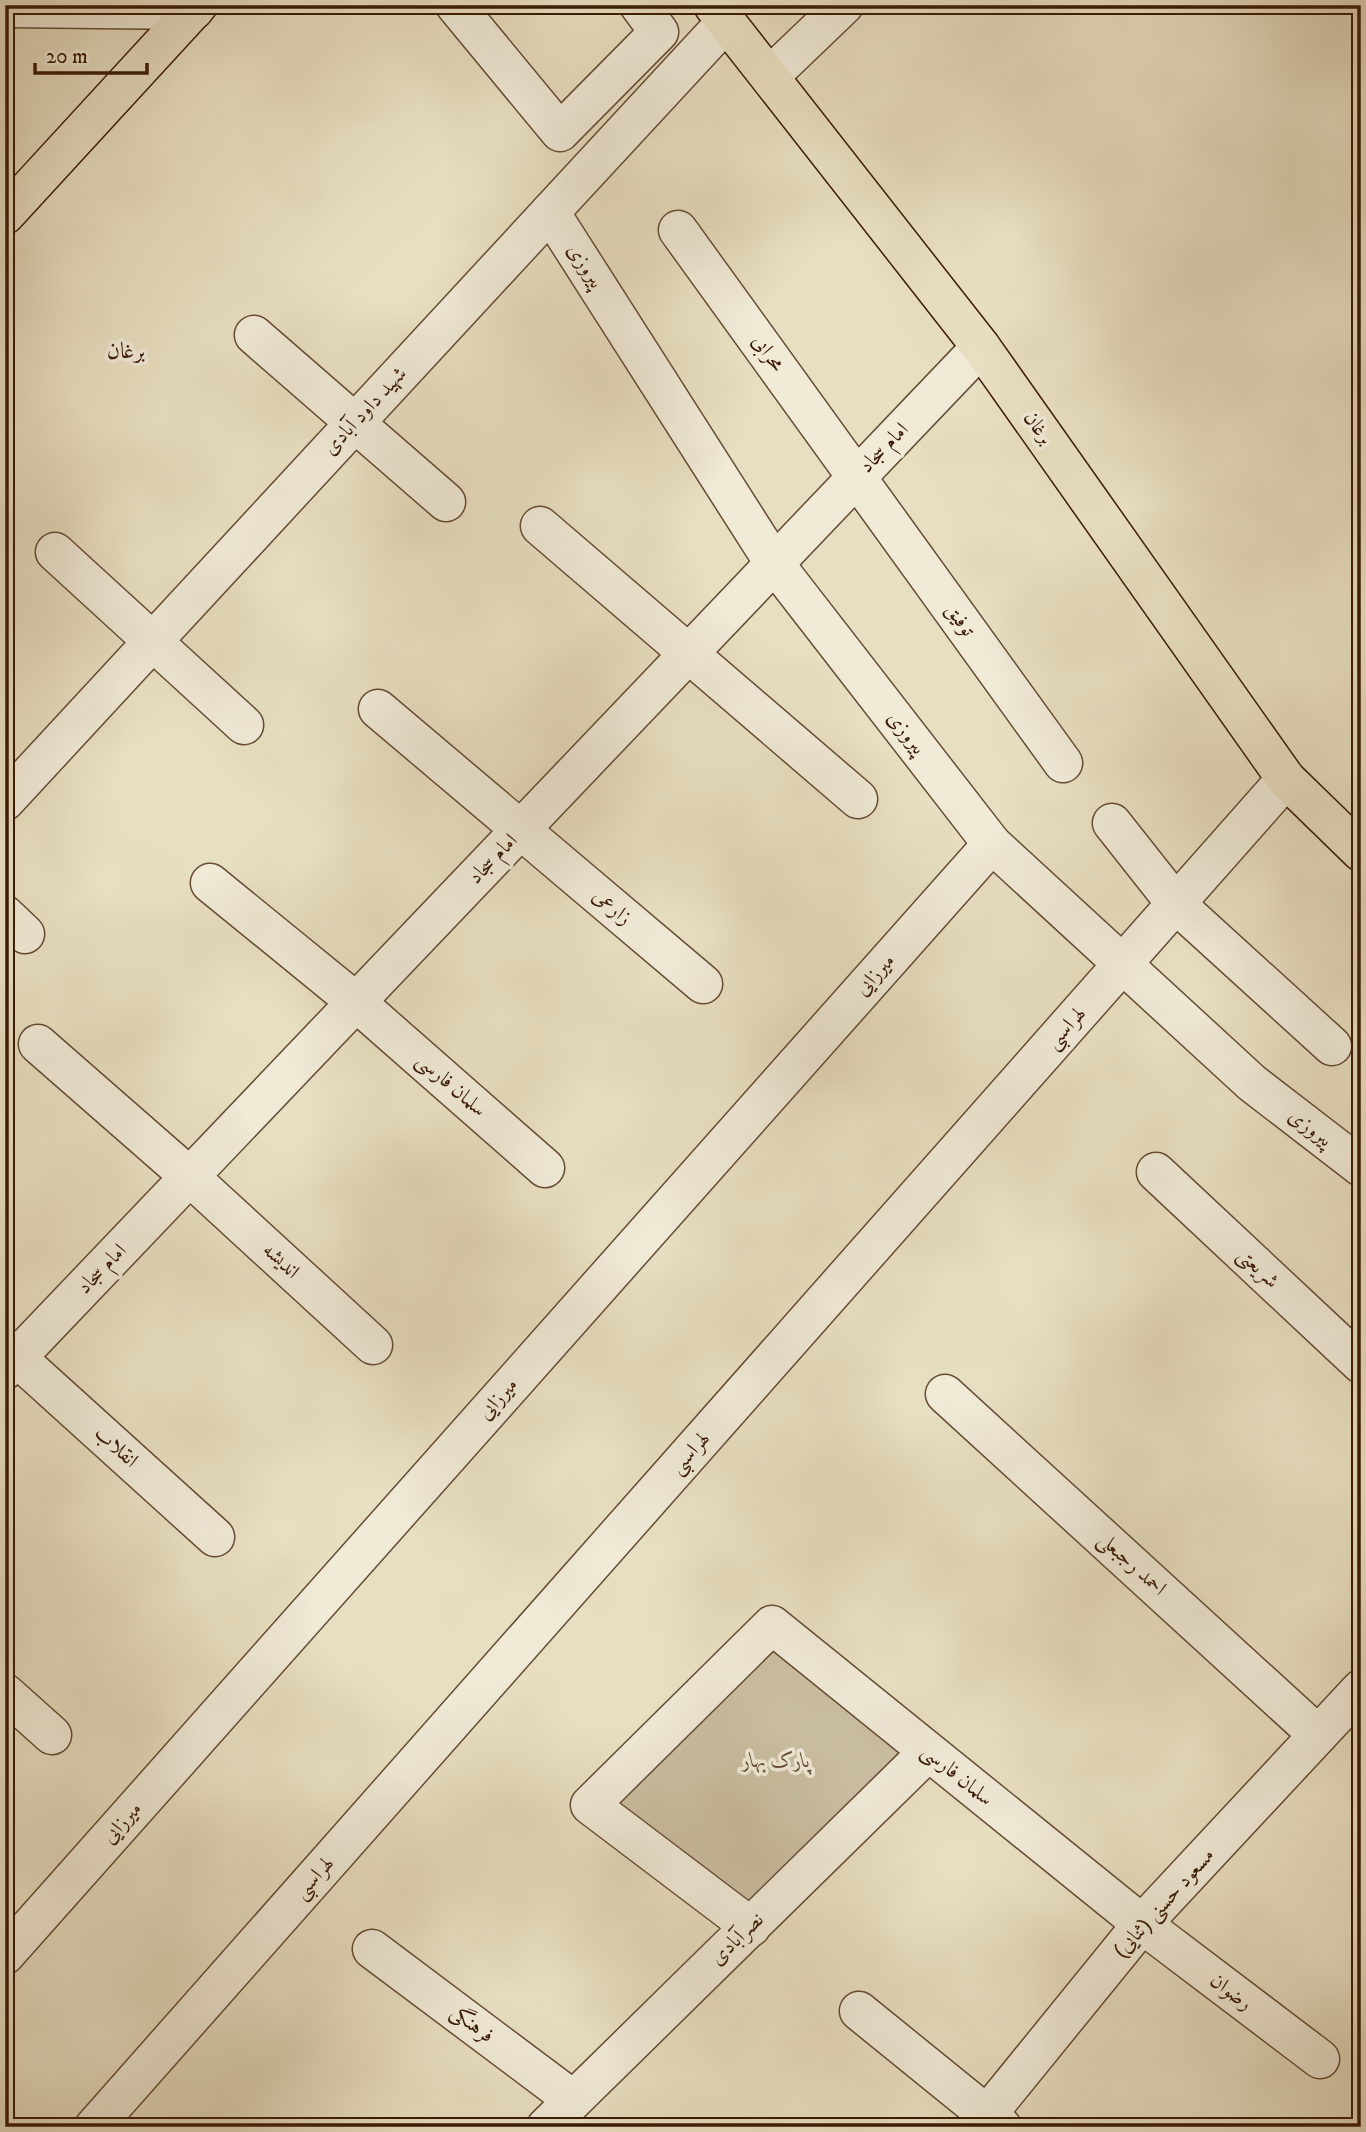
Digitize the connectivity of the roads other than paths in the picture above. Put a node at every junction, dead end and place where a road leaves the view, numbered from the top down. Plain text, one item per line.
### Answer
1 (455, 5) edge
2 (639, 5) edge
3 (844, 5) edge
4 (5, 8) edge
5 (196, 8) edge
6 (720, 13) edge
7 (771, 75) junction
8 (550, 212) junction
9 (5, 215) edge
10 (678, 230) dead end
11 (254, 335) dead end
12 (981, 347) junction
13 (354, 423) junction
14 (858, 476) junction
15 (446, 502) dead end
16 (540, 526) dead end
17 (55, 552) dead end
18 (774, 563) junction
19 (154, 640) junction
20 (690, 652) junction
21 (378, 709) dead end
22 (244, 726) dead end
23 (1063, 763) dead end
24 (1286, 779) junction
25 (858, 799) dead end
26 (5, 801) edge
27 (1112, 823) dead end
28 (521, 829) junction
29 (992, 844) junction
30 (1361, 852) edge
31 (210, 883) dead end
32 (1176, 904) junction
33 (1121, 966) junction
34 (703, 984) dead end
35 (356, 1002) junction
36 (38, 1044) dead end
37 (1332, 1046) dead end
38 (1361, 1167) edge
39 (545, 1168) dead end
40 (1156, 1172) dead end
41 (190, 1177) junction
42 (373, 1345) dead end
43 (9, 1358) edge
44 (1361, 1364) edge
45 (946, 1394) dead end
46 (215, 1537) dead end
47 (5, 1693) edge
48 (1358, 1698) edge
49 (52, 1734) dead end
50 (1318, 1735) junction
51 (928, 1752) junction
52 (1142, 1924) junction
53 (751, 1927) junction
54 (372, 1949) dead end
55 (5, 1955) edge
56 (859, 2011) dead end
57 (1320, 2059) dead end
58 (572, 2099) junction
59 (989, 2123) edge
60 (94, 2127) edge
61 (546, 2127) edge

1 - 2 street
3 - 7 street
4 - 5 street
5 - 9 main road
6 - 7 main road, برغان
6 - 8 street, شهید داود آبادی
7 - 12 main road, برغان
8 - 13 street, شهید داود آبادی
8 - 18 street, پیروزی
10 - 14 street, محرابی
11 - 13 street
12 - 14 street, امام سجاد
12 - 24 main road, برغان
13 - 15 street
13 - 19 street, شهید داود آبادی
14 - 18 street, امام سجاد
14 - 23 street, توفیق
16 - 20 street
17 - 19 street
18 - 20 street, امام سجاد
18 - 29 street, پیروزی
19 - 22 street
19 - 26 street, شهید داود آبادی
20 - 25 street
20 - 28 street, امام سجاد
21 - 28 street, زارعی
24 - 30 main road, برغان
24 - 32 street, لهراسبی
27 - 32 street
28 - 34 street, زارعی
28 - 35 street, امام سجاد
29 - 33 street, پیروزی
29 - 55 street, میرزایی
31 - 35 street, سلمان فارسی
32 - 33 street, لهراسبی
32 - 37 street
33 - 38 street, پیروزی
33 - 60 street, لهراسبی
35 - 39 street, سلمان فارسی
35 - 41 street, امام سجاد
36 - 41 street, اندیشه
40 - 44 street, شریعتی
41 - 42 street, اندیشه
41 - 43 street, امام سجاد
43 - 46 street, انقلاب
45 - 50 street, احمد رجبعلی
47 - 49 street
48 - 50 street, مسعود حسنی (ثنایی)
50 - 52 street, مسعود حسنی (ثنایی)
51 - 52 street, سلمان فارسی
51 - 53 street, نصرآبادی
51 - 53 street, سلمان فارسی
52 - 57 street, رضوان
52 - 59 street, مسعود حسنی (ثنایی)
53 - 58 street, نصرآبادی
54 - 58 street, فرهنگی
56 - 59 street
58 - 61 street, نصرآبادی

